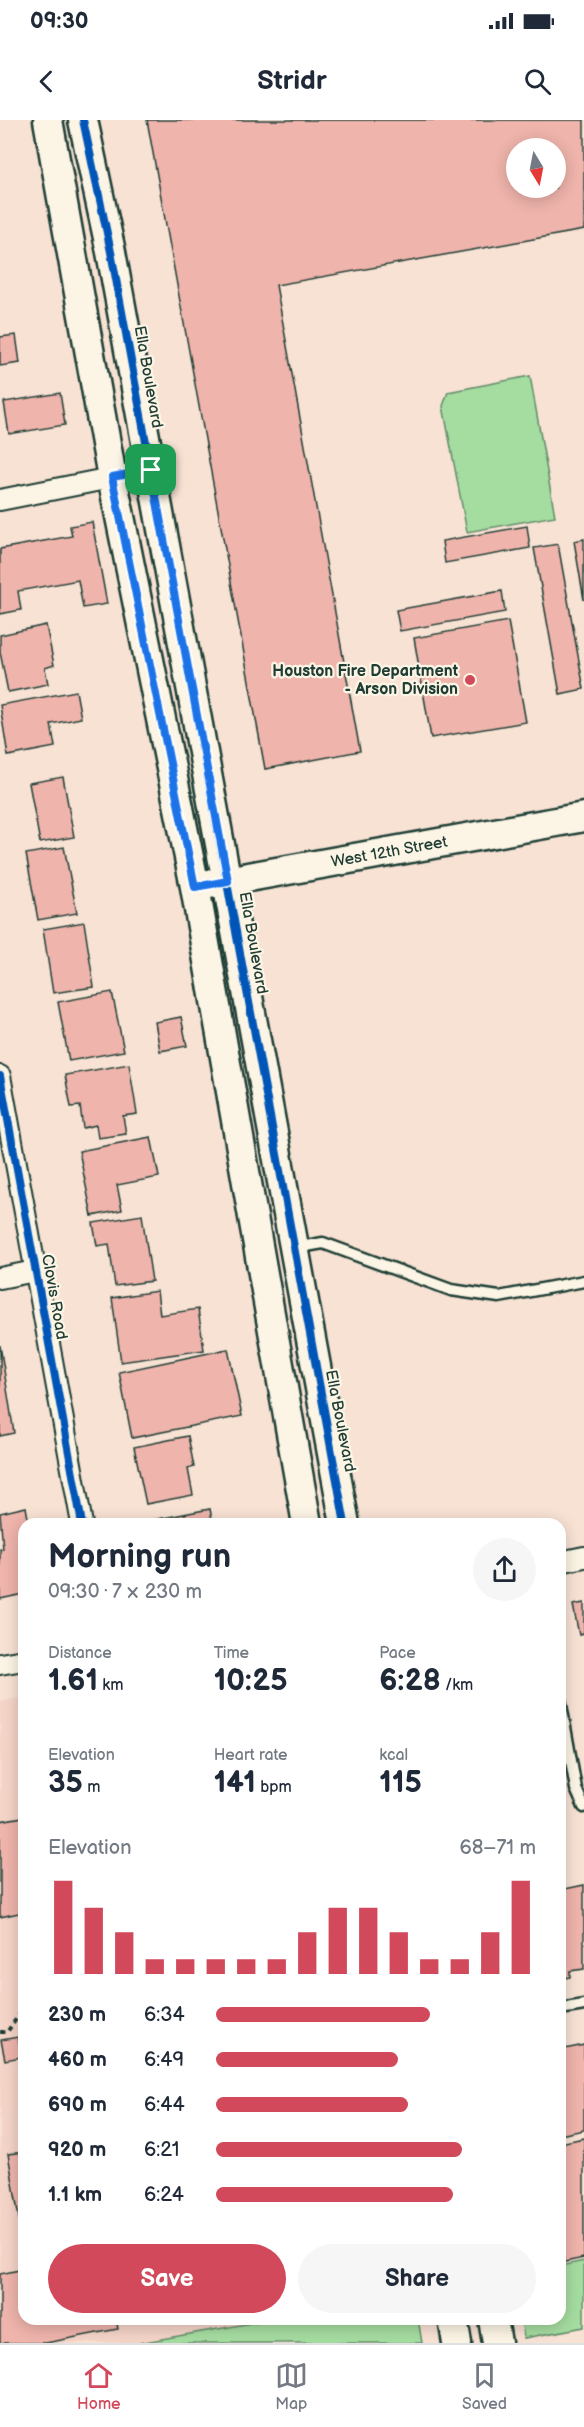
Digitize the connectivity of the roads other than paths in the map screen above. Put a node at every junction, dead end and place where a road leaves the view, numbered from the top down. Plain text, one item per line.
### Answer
1 (48, 120) edge
2 (83, 120) edge
3 (151, 470) junction
4 (112, 477) junction
5 (0, 500) edge
6 (584, 817) edge
7 (228, 881) junction
8 (195, 887) junction
9 (0, 1076) edge
10 (295, 1248) junction
11 (35, 1271) junction
12 (0, 1278) edge
13 (584, 1281) edge
14 (81, 1518) edge
15 (306, 1518) edge
16 (344, 1518) edge
17 (584, 1557) edge
18 (566, 1561) edge
19 (18, 1661) edge
20 (0, 1664) edge
21 (566, 1733) edge
22 (584, 1807) edge
23 (584, 2005) edge
24 (566, 2008) edge
25 (454, 2325) edge
26 (494, 2325) edge
27 (457, 2343) edge
28 (497, 2343) edge

1 - 4 main road
2 - 3 main road, Ella Boulevard
3 - 4 street
3 - 7 main road, Ella Boulevard
4 - 5 street
4 - 8 main road
6 - 7 main road, West 12th Street
7 - 8 main road, West 12th Street
7 - 10 main road, Ella Boulevard
8 - 15 main road
9 - 11 street, Clovis Road
10 - 13 lane
10 - 16 main road, Ella Boulevard
11 - 12 street
11 - 14 street, Clovis Road
17 - 18 street
19 - 20 street
21 - 22 lane
23 - 24 lane
25 - 27 main road
26 - 28 main road

